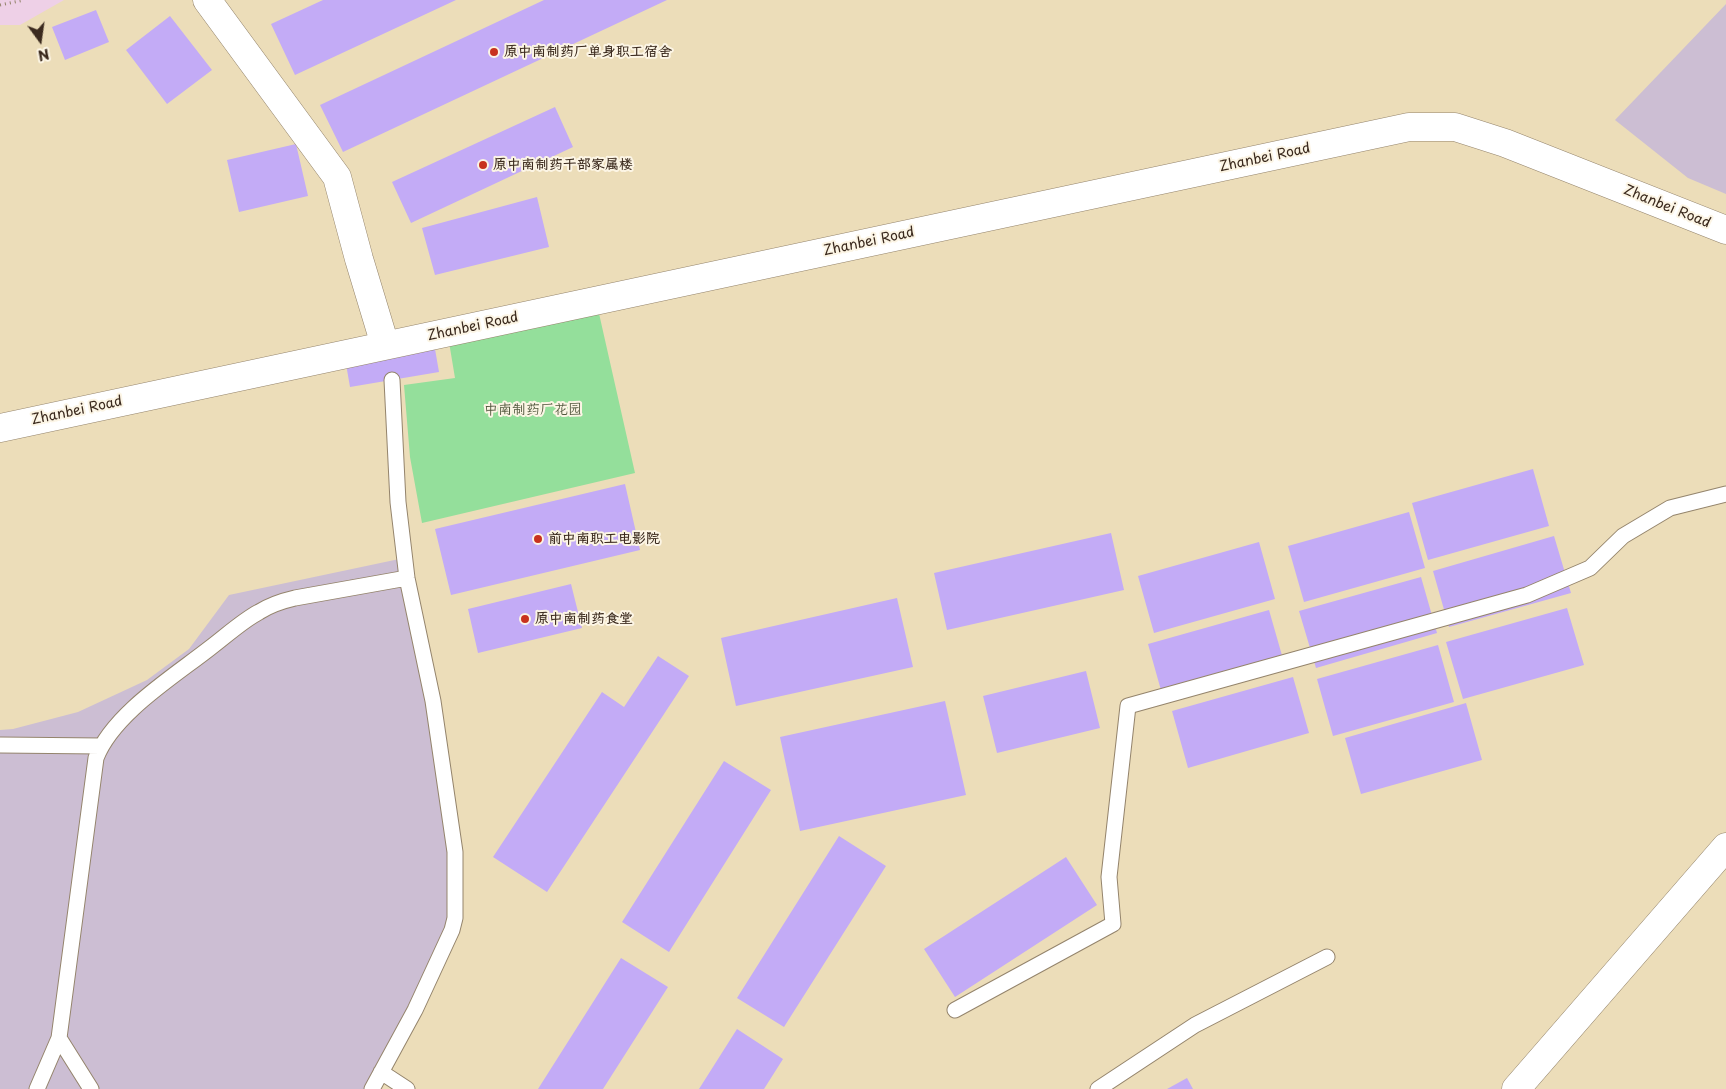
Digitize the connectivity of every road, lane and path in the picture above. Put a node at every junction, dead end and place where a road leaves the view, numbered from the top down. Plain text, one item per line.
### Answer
1 (24, 0) edge
2 (207, 0) edge
3 (0, 5) edge
4 (1726, 230) edge
5 (387, 351) junction
6 (392, 380) dead end
7 (0, 428) edge
8 (1726, 494) edge
9 (407, 578) junction
10 (0, 745) edge
11 (101, 746) junction
12 (1726, 847) edge
13 (1327, 957) dead end
14 (955, 1010) dead end
15 (59, 1038) junction
16 (381, 1072) junction
17 (37, 1089) edge
18 (91, 1089) edge
19 (372, 1089) edge
20 (407, 1089) edge
21 (1098, 1089) edge
22 (1516, 1089) edge

1 - 3 path
2 - 5 street
4 - 5 street, Zhanbei Road
5 - 7 street, Zhanbei Road
6 - 9 lane
8 - 14 lane
9 - 11 lane
9 - 16 lane
10 - 11 lane
11 - 15 lane
12 - 22 street
13 - 21 lane
15 - 17 lane
15 - 18 lane
16 - 19 lane
16 - 20 lane

